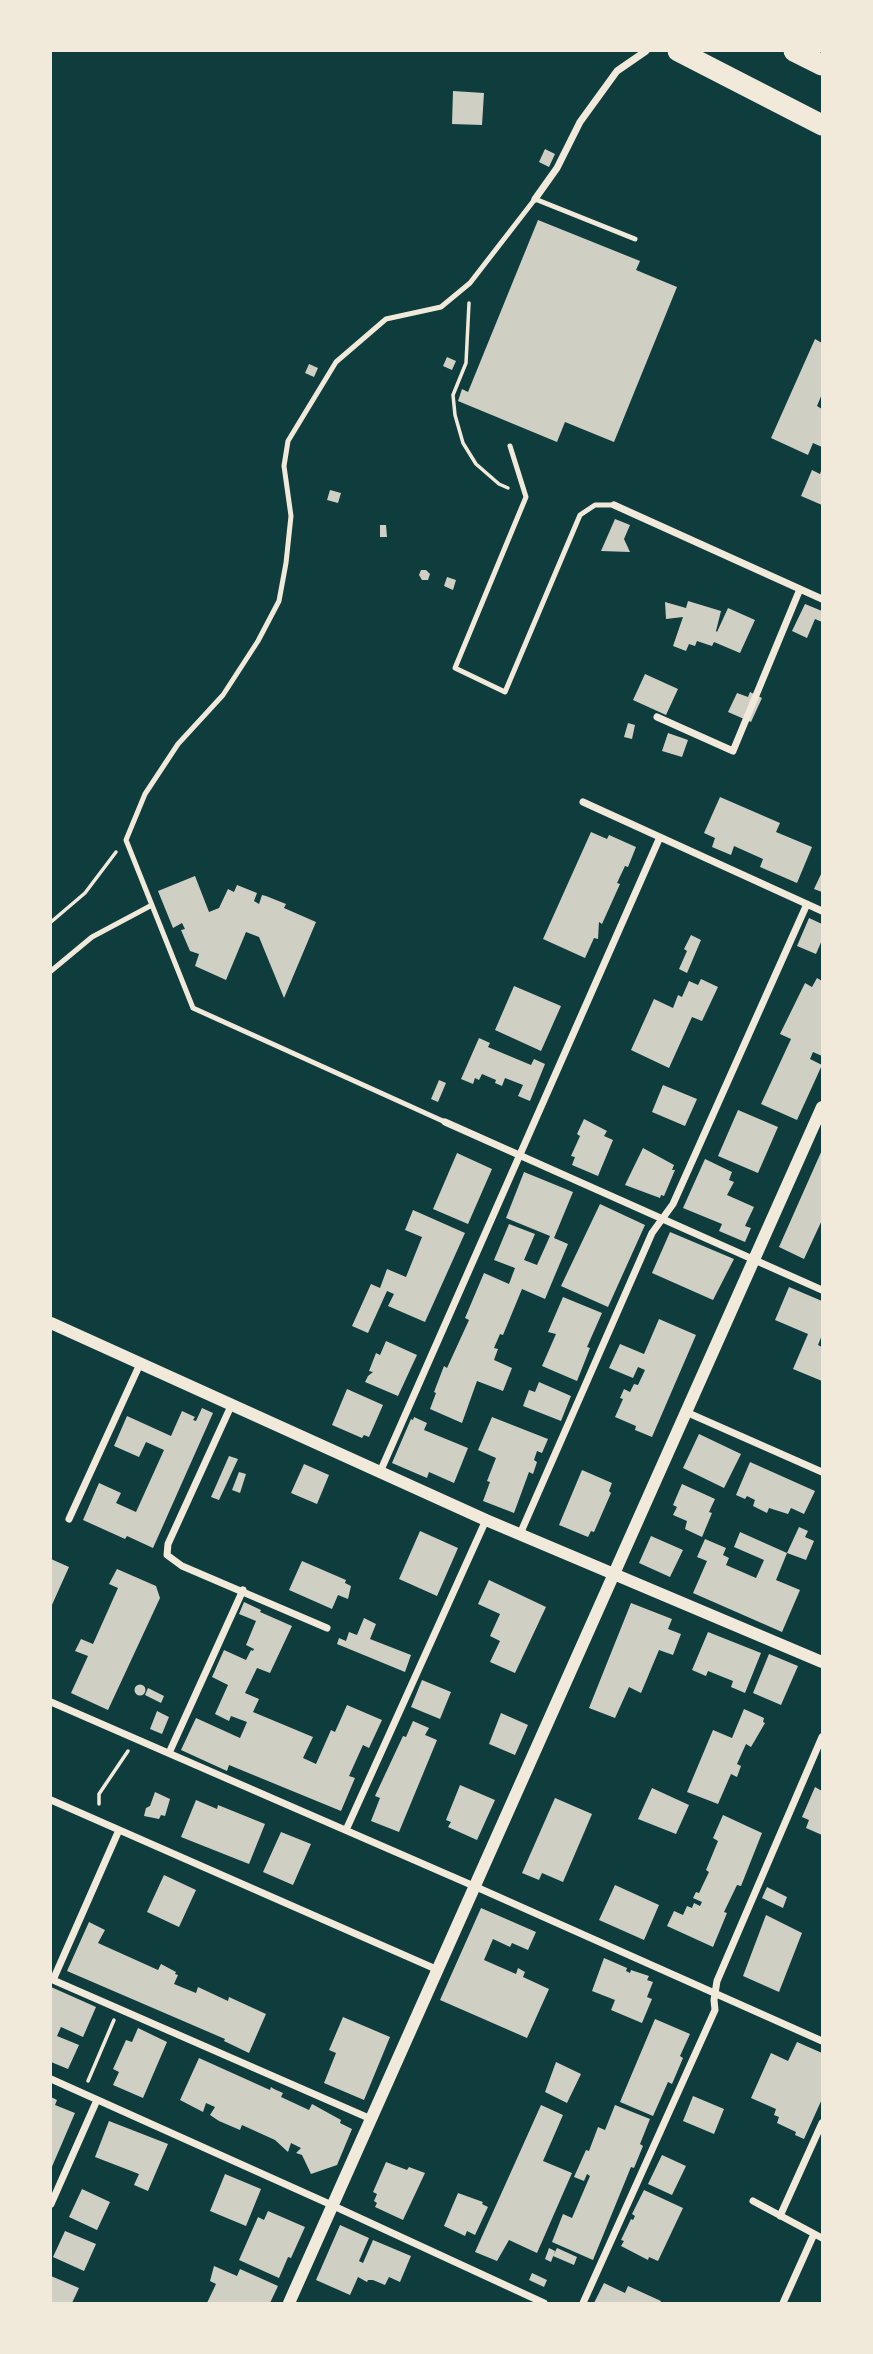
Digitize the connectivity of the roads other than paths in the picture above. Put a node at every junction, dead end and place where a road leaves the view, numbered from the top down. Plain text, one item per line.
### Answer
1 (646, 51) edge
2 (678, 51) edge
3 (794, 51) edge
4 (822, 65) edge
5 (822, 125) edge
6 (535, 199) junction
7 (635, 239) dead end
8 (510, 446) dead end
9 (614, 505) joint
10 (800, 589) junction
11 (822, 599) edge
12 (657, 718) dead end
13 (583, 802) dead end
14 (660, 836) junction
15 (807, 904) junction
16 (152, 905) junction
17 (822, 911) edge
18 (51, 971) edge
19 (822, 1107) edge
20 (445, 1122) joint
21 (519, 1155) junction
22 (662, 1219) junction
23 (754, 1259) junction
24 (822, 1290) edge
25 (51, 1323) edge
26 (140, 1364) junction
27 (231, 1406) junction
28 (686, 1412) junction
29 (380, 1472) junction
30 (822, 1472) edge
31 (69, 1520) dead end
32 (486, 1520) junction
33 (520, 1534) junction
34 (614, 1573) junction
35 (243, 1590) junction
36 (327, 1628) dead end
37 (822, 1662) edge
38 (51, 1702) edge
39 (822, 1737) edge
40 (169, 1753) junction
41 (51, 1800) edge
42 (119, 1830) junction
43 (346, 1830) junction
44 (474, 1887) junction
45 (438, 1970) junction
46 (716, 1993) junction
47 (822, 2041) edge
48 (51, 2079) edge
49 (97, 2100) junction
50 (371, 2119) junction
51 (822, 2123) edge
52 (753, 2201) dead end
53 (51, 2204) edge
54 (333, 2206) junction
55 (780, 2216) junction
56 (814, 2234) junction
57 (822, 2238) edge
58 (289, 2303) edge
59 (544, 2303) edge
60 (583, 2303) edge
61 (783, 2303) edge

1 - 6 street
2 - 5 highway
3 - 4 highway
6 - 7 lane
6 - 16 lane
8 - 9 lane
9 - 10 street
10 - 11 street
10 - 12 street
13 - 14 street
14 - 15 street
14 - 21 street
15 - 17 street
15 - 22 street
16 - 18 lane
16 - 20 lane
19 - 23 street
20 - 21 street
21 - 22 street
21 - 29 street
22 - 23 street
22 - 33 street
23 - 24 street
23 - 28 street
25 - 26 street
26 - 27 street
26 - 31 street
27 - 29 street
27 - 35 street
28 - 30 street
28 - 34 street
29 - 32 street
32 - 33 street
32 - 43 street
33 - 34 street
34 - 37 street
34 - 44 street
35 - 36 street
35 - 40 street
38 - 40 street
39 - 46 street
40 - 43 street
41 - 42 street
42 - 45 street
42 - 50 street
43 - 44 street
44 - 45 street
44 - 46 street
45 - 50 street
46 - 47 street
46 - 60 street
48 - 49 street
49 - 53 street
49 - 54 street
50 - 54 street
51 - 55 street
52 - 55 street
54 - 58 street
54 - 59 street
55 - 56 street
56 - 57 street
56 - 61 street

